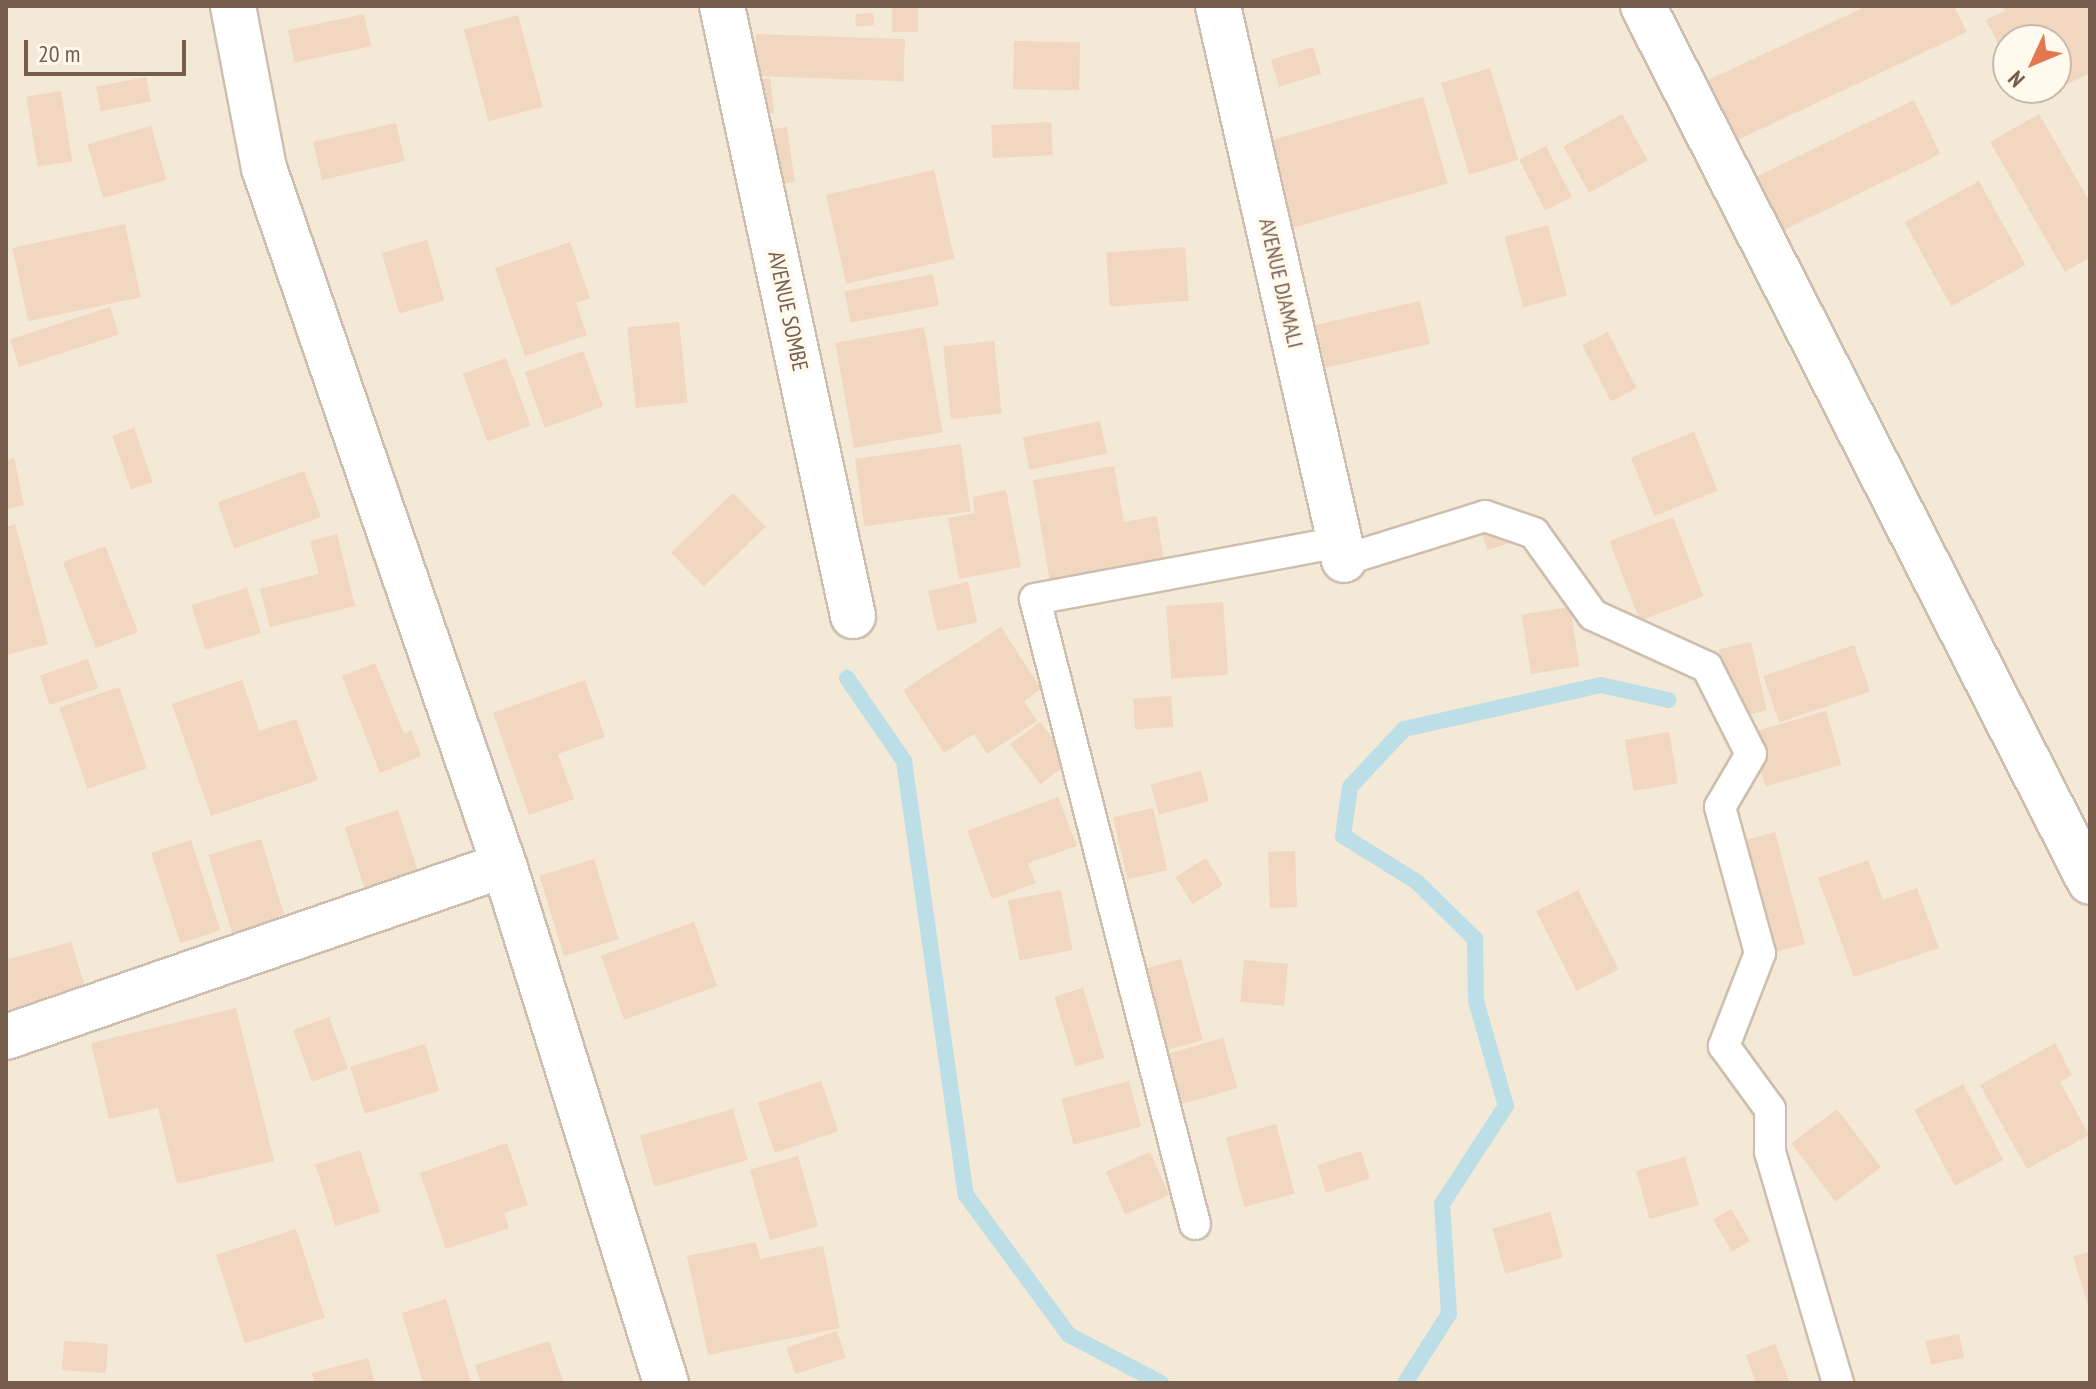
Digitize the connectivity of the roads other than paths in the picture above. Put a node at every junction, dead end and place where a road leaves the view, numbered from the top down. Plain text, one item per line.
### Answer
1 (233, 6) edge
2 (722, 6) edge
3 (1218, 6) edge
4 (1643, 6) edge
5 (1342, 551) junction
6 (853, 616) dead end
7 (504, 865) junction
8 (2090, 882) edge
9 (6, 1037) edge
10 (1195, 1224) dead end
11 (666, 1383) edge
12 (1838, 1383) edge

1 - 7 street
2 - 6 street, AVENUE SOMBE
3 - 5 street, AVENUE DJAMALI
4 - 8 street
5 - 10 lane
5 - 12 lane
7 - 9 street
7 - 11 street

